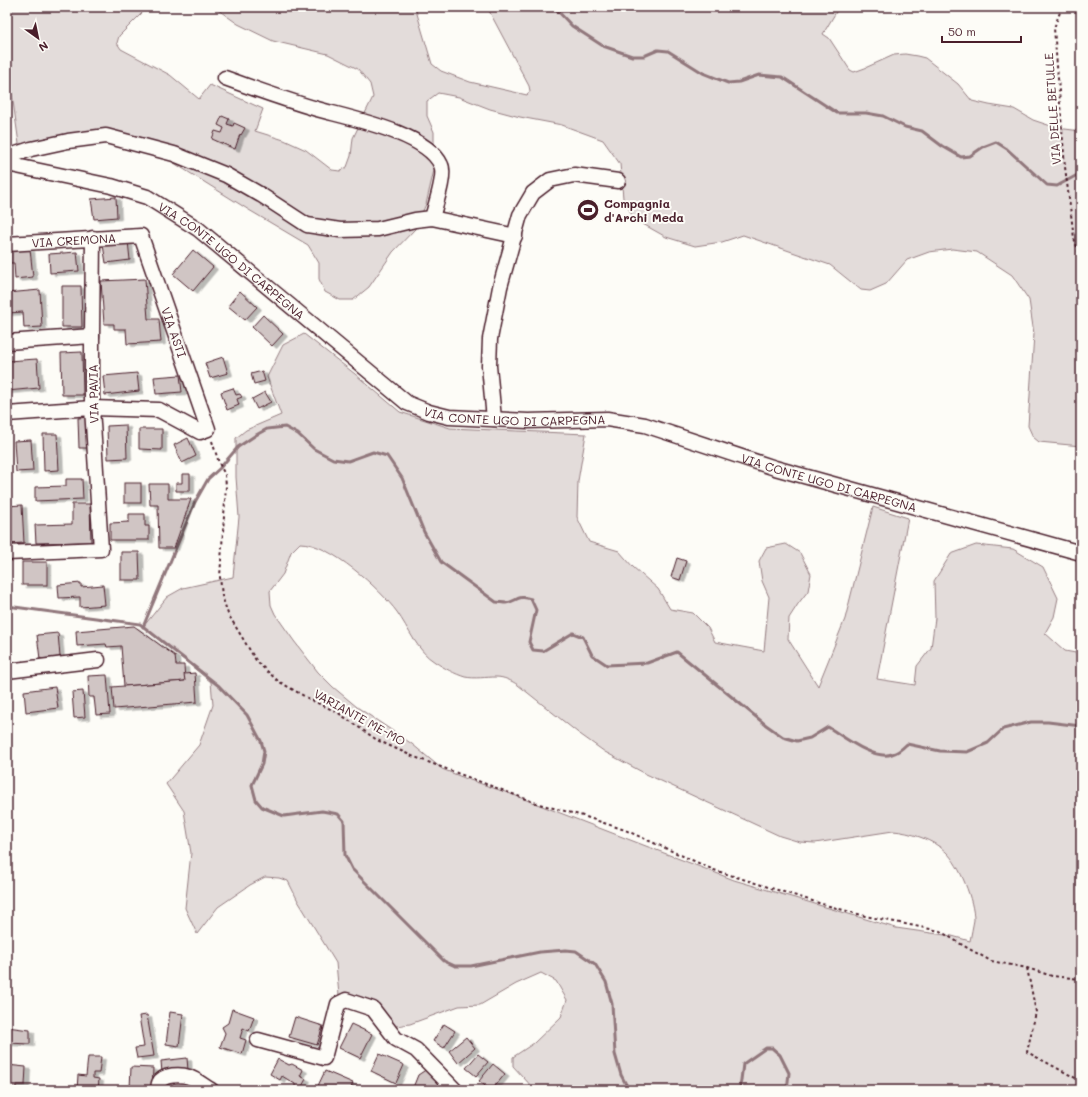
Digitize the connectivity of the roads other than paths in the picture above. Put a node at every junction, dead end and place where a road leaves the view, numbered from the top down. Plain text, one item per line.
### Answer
1 (225, 78) dead end
2 (7, 157) edge
3 (7, 164) edge
4 (618, 181) dead end
5 (432, 218) junction
6 (141, 236) joint
7 (515, 236) junction
8 (93, 238) junction
9 (7, 244) edge
10 (92, 336) junction
11 (7, 342) edge
12 (92, 408) junction
13 (7, 414) edge
14 (494, 419) junction
15 (7, 553) edge
16 (1081, 553) edge
17 (98, 660) dead end
18 (7, 671) edge
19 (258, 1040) dead end
20 (159, 1090) edge
21 (212, 1090) edge
22 (455, 1090) edge

1 - 5 street
2 - 5 street
3 - 14 street, VIA CONTE UGO DI CARPEGNA
4 - 7 street
5 - 7 street
6 - 8 street, VIA CREMONA
6 - 12 street, VIA ASTI
7 - 14 street
8 - 9 street, VIA CREMONA
8 - 10 street, VIA PAVIA
10 - 11 street
10 - 12 street, VIA PAVIA
12 - 13 street
12 - 15 street, VIA PAVIA
14 - 16 street, VIA CONTE UGO DI CARPEGNA
17 - 18 street
19 - 22 street
20 - 21 street

